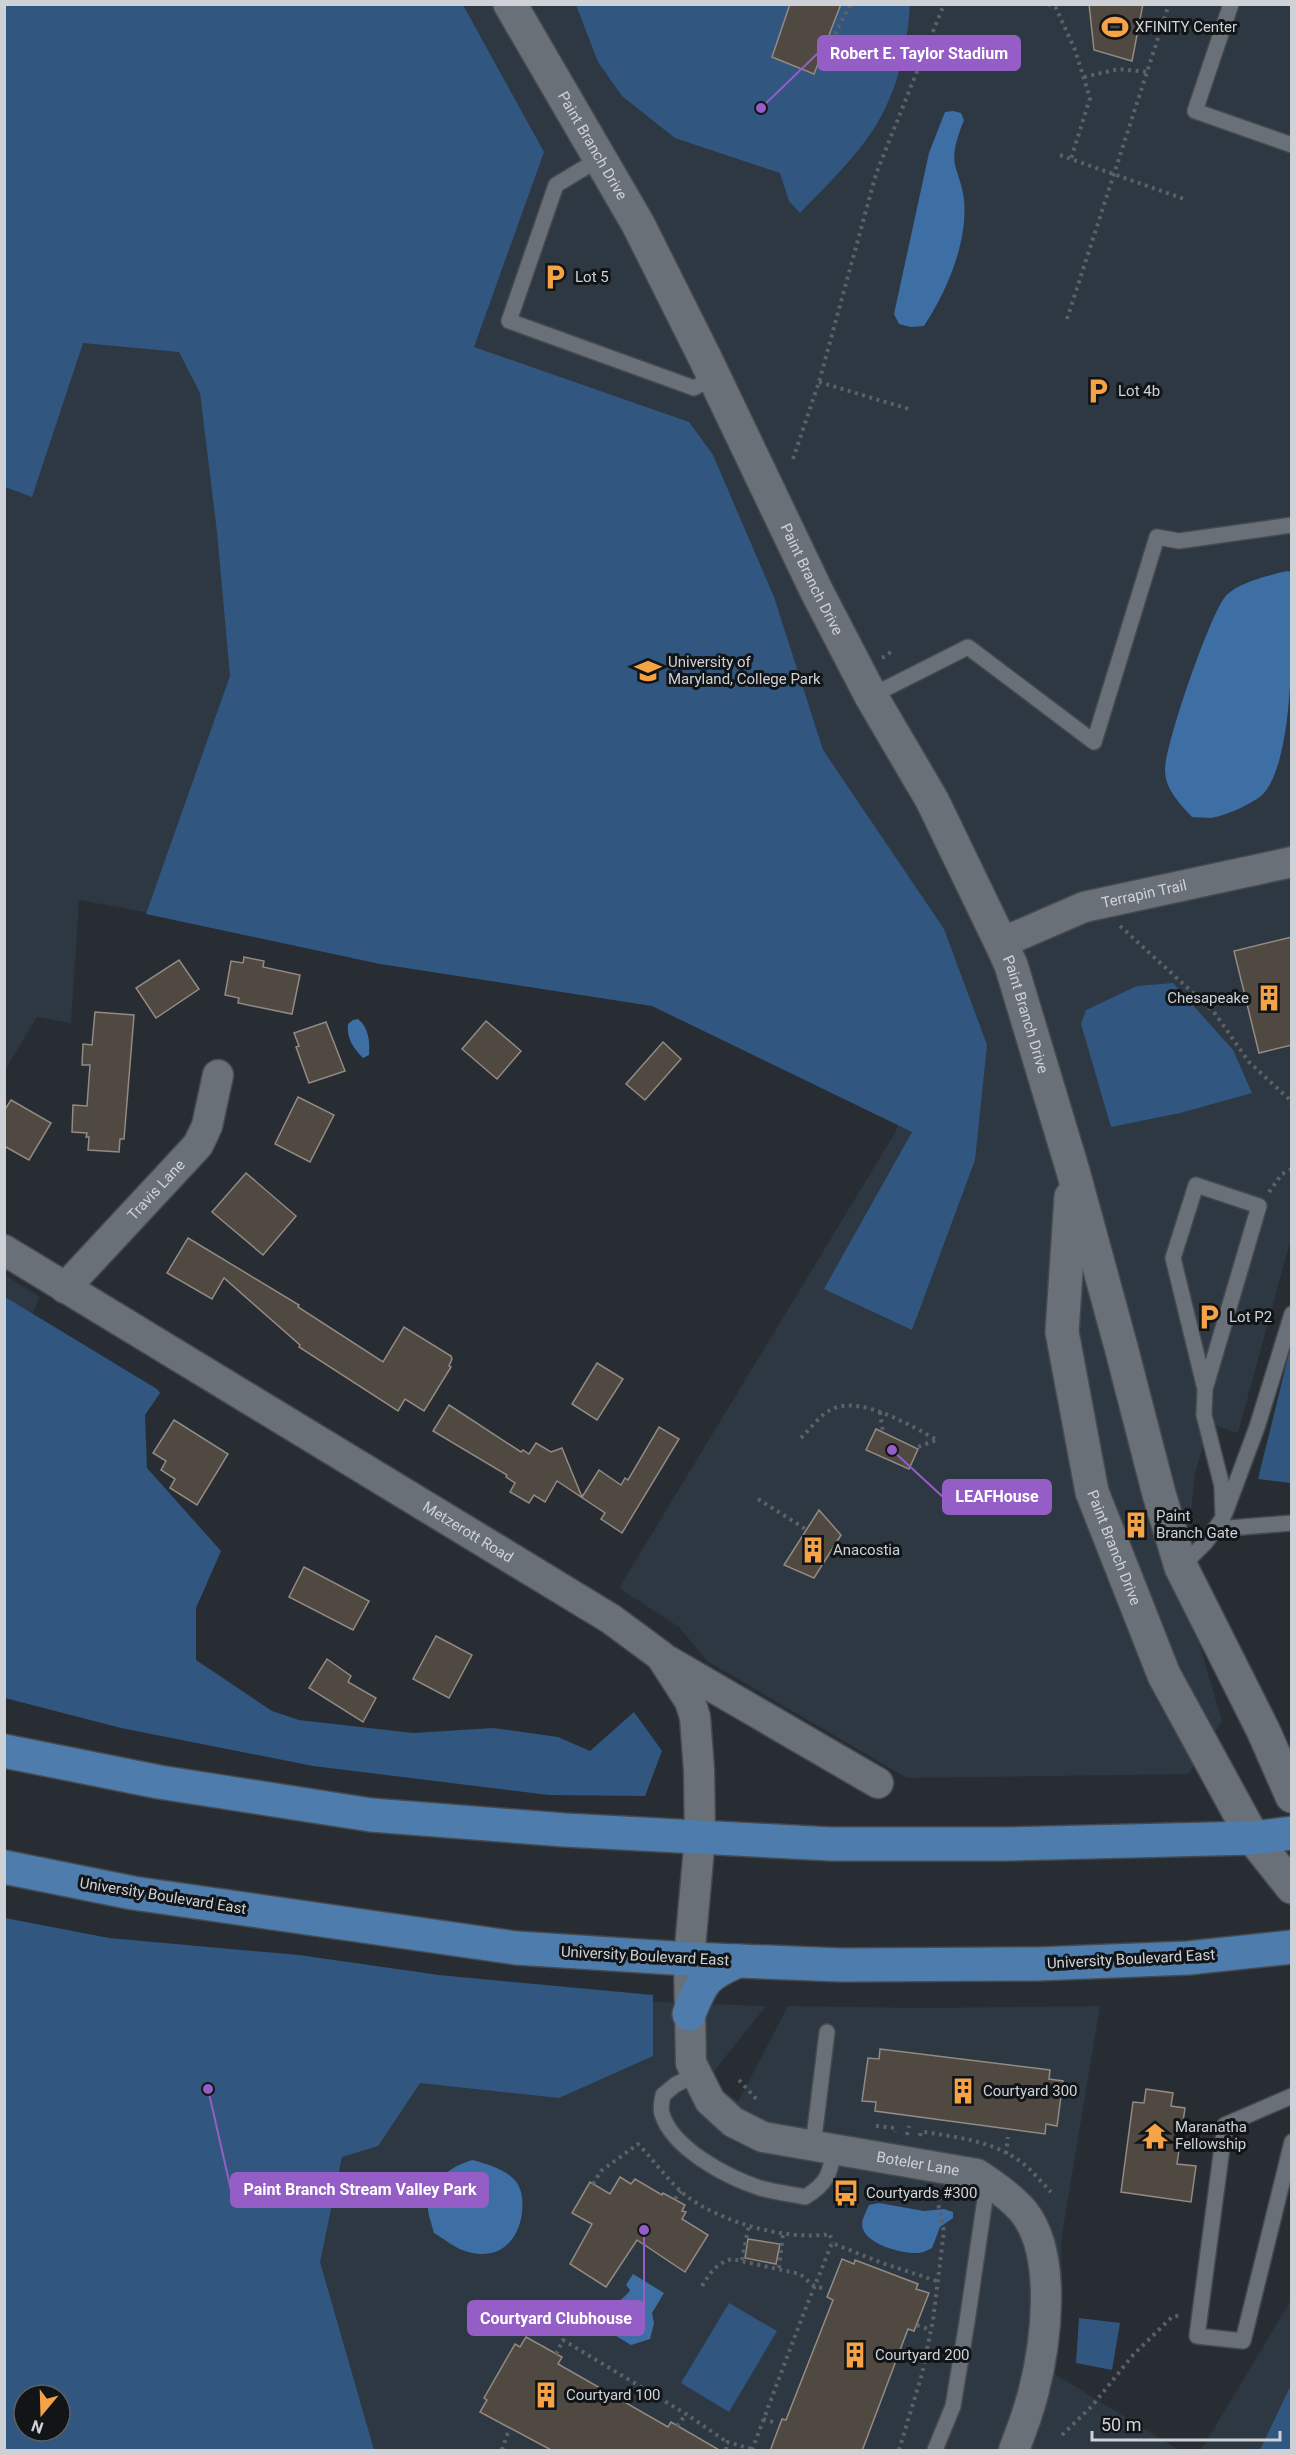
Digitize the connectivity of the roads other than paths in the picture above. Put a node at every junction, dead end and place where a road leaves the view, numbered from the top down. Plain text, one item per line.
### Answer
1 (510, 4) edge
2 (1230, 4) edge
3 (1292, 145) edge
4 (599, 159) junction
5 (714, 377) junction
6 (1292, 525) edge
7 (871, 696) junction
8 (1292, 862) edge
9 (1001, 943) junction
10 (218, 1076) dead end
11 (1073, 1171) junction
12 (4, 1250) edge
13 (65, 1288) junction
14 (1292, 1314) edge
15 (1205, 1389) junction
16 (1292, 1523) edge
17 (1220, 1524) junction
18 (1181, 1567) junction
19 (661, 1656) junction
20 (4, 1750) edge
21 (878, 1783) dead end
22 (1292, 1796) edge
23 (1292, 1833) edge
24 (700, 1837) junction
25 (1253, 1838) junction
26 (4, 1867) edge
27 (1292, 1887) edge
28 (1292, 1947) edge
29 (689, 1959) junction
30 (738, 1961) junction
31 (689, 2014) junction
32 (827, 2032) dead end
33 (696, 2074) junction
34 (1292, 2096) edge
35 (1292, 2142) edge
36 (824, 2148) junction
37 (977, 2174) junction
38 (935, 2451) edge
39 (1014, 2451) edge

1 - 4 street, Paint Branch Drive
2 - 3 lane
4 - 5 street, Paint Branch Drive
4 - 5 lane
5 - 7 street, Paint Branch Drive
6 - 7 lane
7 - 9 street, Paint Branch Drive
8 - 9 street, Terrapin Trail
9 - 11 street, Paint Branch Drive
10 - 13 street, Travis Lane
11 - 18 street, Paint Branch Drive
11 - 25 street, Paint Branch Drive
12 - 13 street, Metzerott Road
13 - 19 street, Metzerott Road
14 - 17 lane
15 - 15 lane
15 - 17 lane
16 - 17 lane
17 - 18 lane
18 - 22 street, Paint Branch Drive
19 - 21 street
19 - 24 street, Metzerott Road
20 - 24 main road
23 - 25 main road
24 - 25 main road
24 - 29 street, Metzerott Road
25 - 27 street, Paint Branch Drive
26 - 29 main road, University Boulevard East
28 - 30 main road, University Boulevard East
29 - 30 main road, University Boulevard East
29 - 31 street, Boteler Lane
30 - 31 main road
31 - 33 street, Boteler Lane
32 - 36 lane
33 - 36 street, Boteler Lane
33 - 36 lane
34 - 35 lane
36 - 37 street, Boteler Lane
37 - 38 lane
37 - 39 street, Boteler Lane

